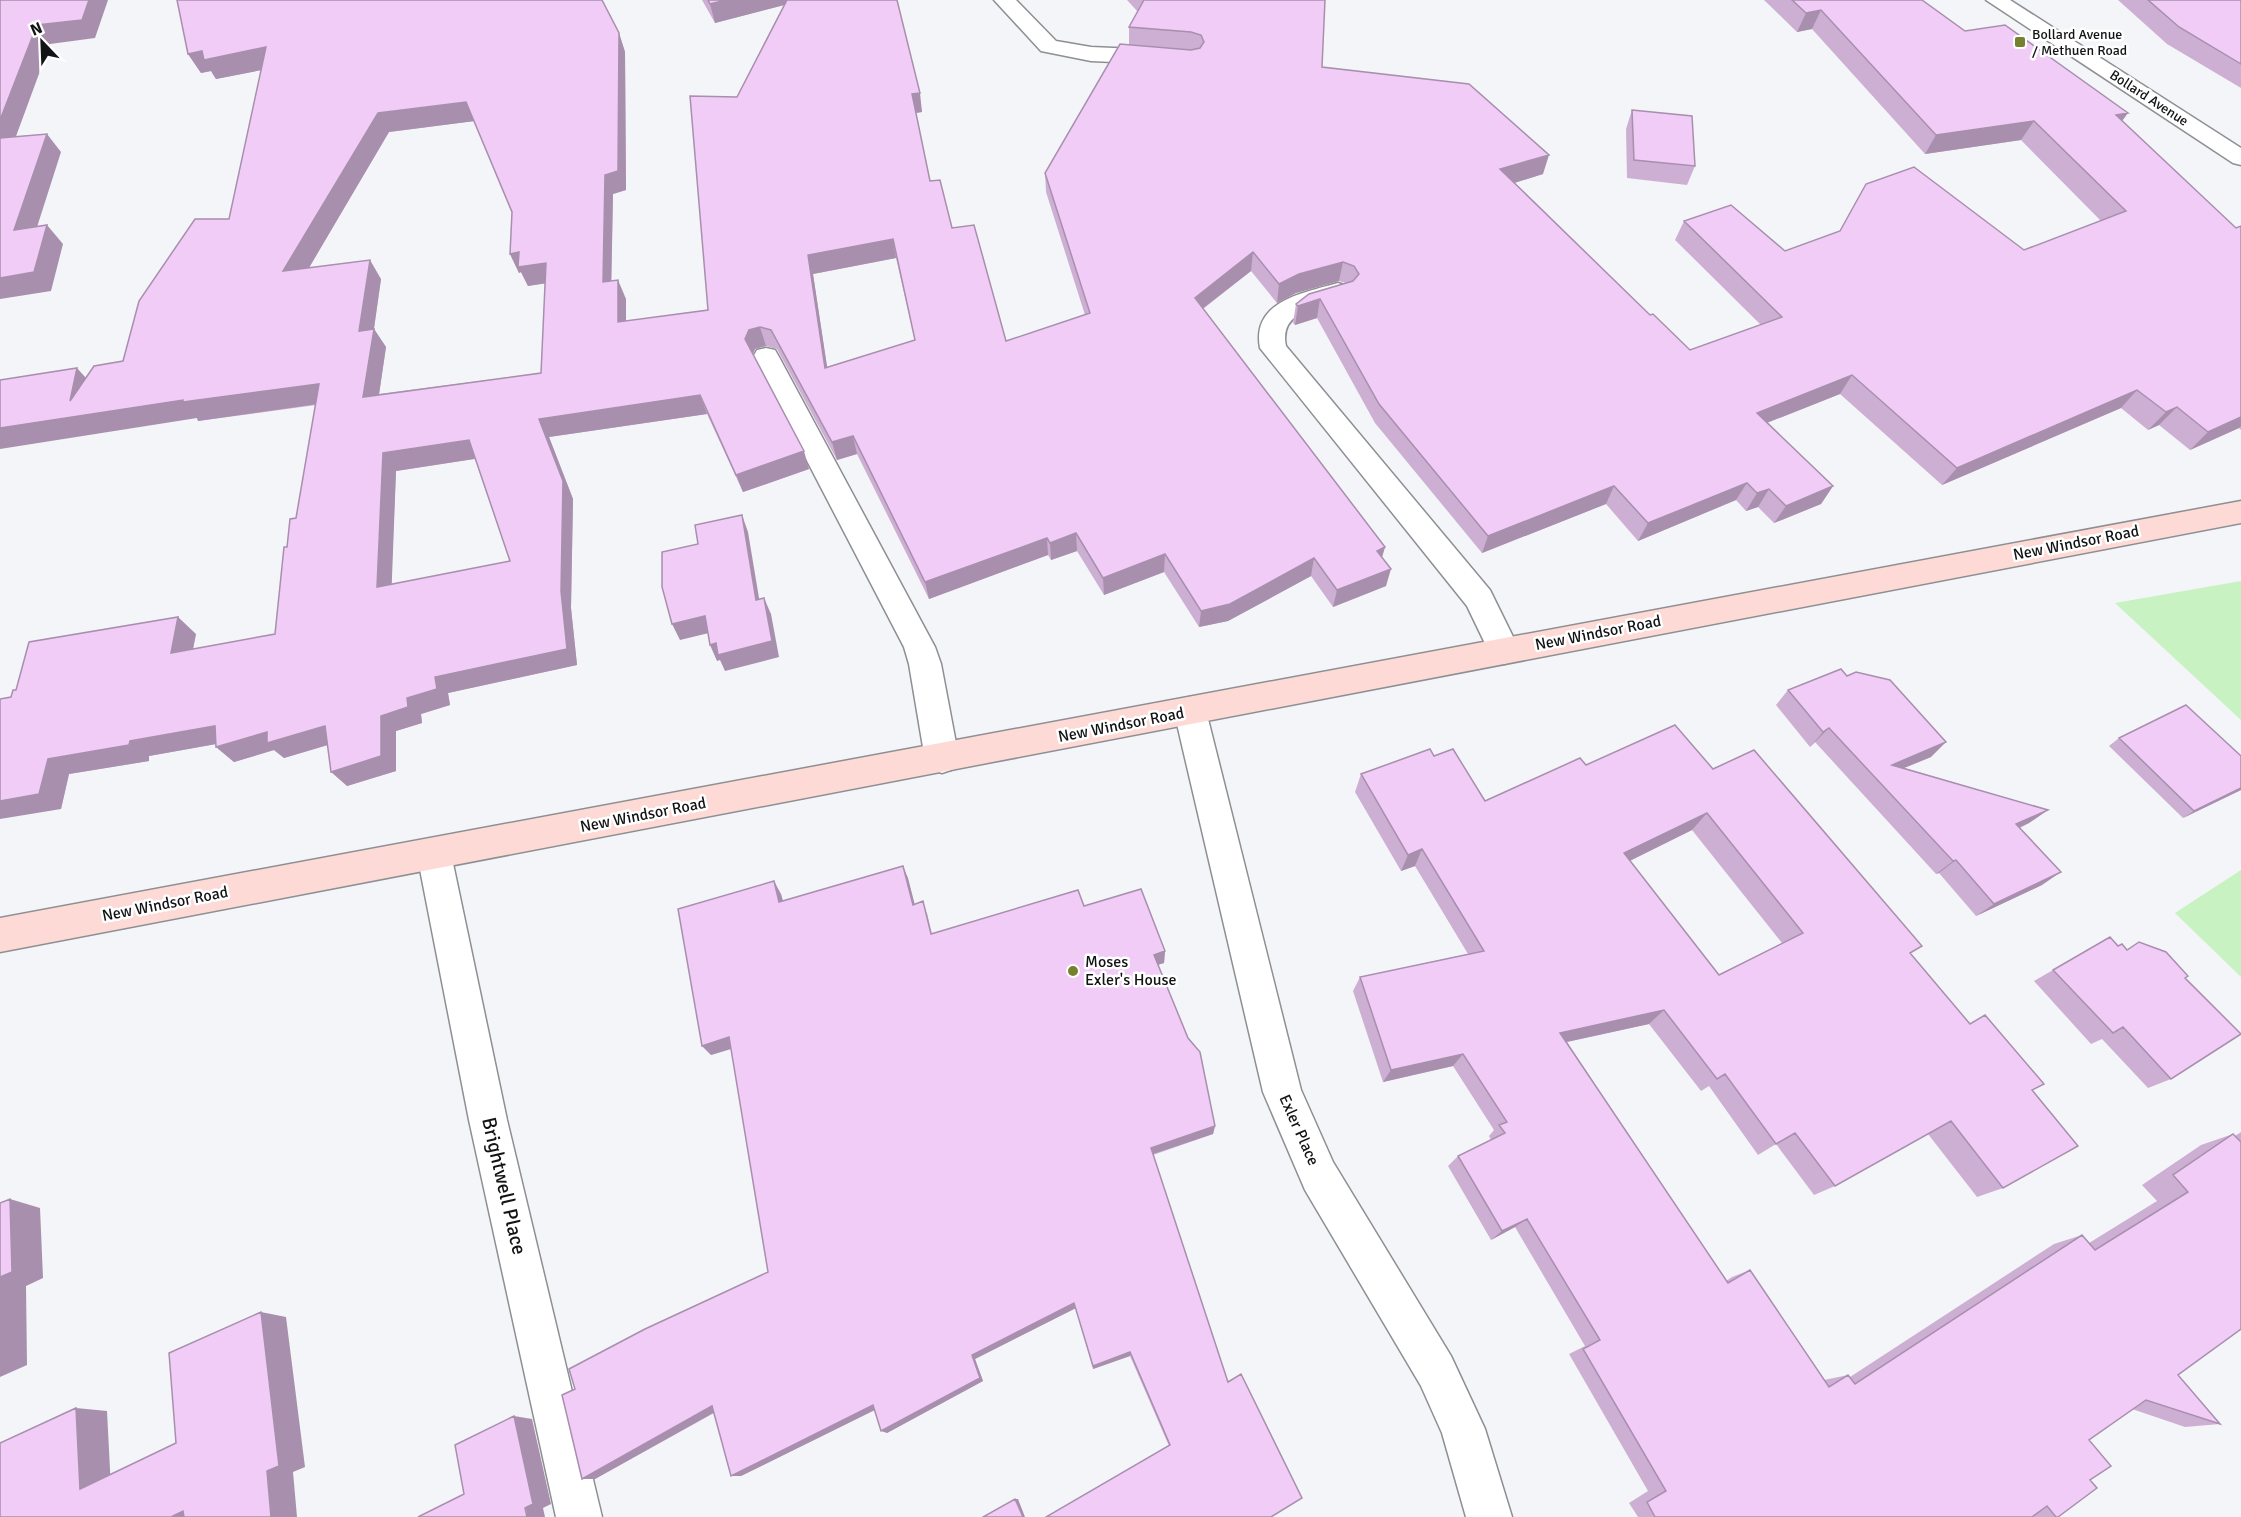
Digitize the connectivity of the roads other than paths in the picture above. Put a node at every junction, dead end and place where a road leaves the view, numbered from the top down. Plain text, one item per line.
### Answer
1 (1004, 0) edge
2 (1996, 0) edge
3 (1179, 59) edge
4 (2241, 158) edge
5 (1340, 292) edge
6 (766, 357) edge
7 (2241, 512) edge
8 (1504, 651) junction
9 (1190, 711) junction
10 (942, 759) junction
11 (434, 854) junction
12 (0, 935) edge
13 (579, 1517) edge
14 (1490, 1517) edge

1 - 3 street
2 - 4 street, Bollard Avenue
5 - 8 street
6 - 10 street
7 - 8 main road, New Windsor Road
8 - 9 main road, New Windsor Road
9 - 10 main road, New Windsor Road
9 - 14 street, Exler Place
10 - 11 main road, New Windsor Road
11 - 12 main road, New Windsor Road
11 - 13 street, Brightwell Place

